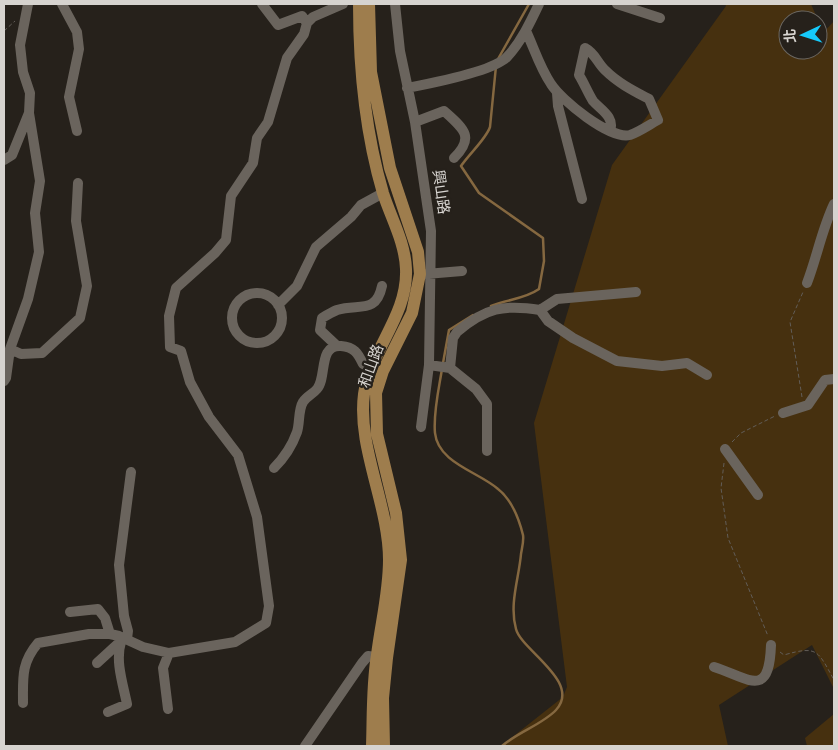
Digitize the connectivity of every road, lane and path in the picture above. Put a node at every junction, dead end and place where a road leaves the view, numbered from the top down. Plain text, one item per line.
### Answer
1 (28, 4) edge
2 (62, 4) edge
3 (262, 4) edge
4 (343, 4) edge
5 (359, 4) edge
6 (369, 4) edge
7 (395, 4) edge
8 (539, 4) edge
9 (618, 4) edge
10 (660, 18) dead end
11 (307, 23) junction
12 (526, 31) junction
13 (407, 88) junction
14 (557, 93) junction
15 (29, 113) junction
16 (415, 122) junction
17 (76, 131) dead end
18 (610, 131) junction
19 (454, 158) dead end
20 (4, 160) edge
21 (78, 182) dead end
22 (383, 193) junction
23 (582, 199) dead end
24 (834, 204) edge
25 (462, 271) dead end
26 (425, 274) junction
27 (807, 283) joint
28 (382, 286) dead end
29 (636, 292) dead end
30 (278, 305) junction
31 (540, 310) junction
32 (337, 346) junction
33 (10, 349) junction
34 (428, 365) junction
35 (372, 366) junction
36 (450, 368) junction
37 (707, 375) dead end
38 (834, 379) edge
39 (4, 381) edge
40 (802, 399) dead end
41 (783, 413) joint
42 (421, 427) dead end
43 (725, 449) junction
44 (487, 451) dead end
45 (274, 468) dead end
46 (131, 472) dead end
47 (758, 495) dead end
48 (70, 612) dead end
49 (110, 634) junction
50 (124, 640) junction
51 (771, 645) junction
52 (169, 653) junction
53 (376, 657) junction
54 (97, 663) dead end
55 (714, 667) dead end
56 (834, 680) edge
57 (23, 703) dead end
58 (168, 709) dead end
59 (108, 712) dead end
60 (305, 746) edge
61 (372, 746) edge
62 (384, 746) edge

1 - 15 street
2 - 17 street
3 - 11 street
4 - 11 street
5 - 22 main road, 和山路
6 - 26 main road, 和山路
7 - 13 street, 興山路
8 - 12 street
9 - 10 street
11 - 52 street
12 - 13 street
12 - 14 street
13 - 16 street, 興山路
14 - 18 street
14 - 23 street
15 - 20 street
15 - 33 street
16 - 19 street
16 - 26 street, 興山路
18 - 18 street
21 - 33 street
22 - 30 street
22 - 35 main road, 和山路
24 - 27 street
25 - 26 street
26 - 34 street, 興山路
26 - 62 main road, 和山路
27 - 40 path
28 - 32 street
29 - 31 street
30 - 30 street
31 - 36 street
31 - 37 street
32 - 35 street
32 - 45 street
33 - 39 street
34 - 36 street
34 - 42 street, 興山路
35 - 53 main road, 和山路
36 - 44 street
38 - 41 street
41 - 43 path
43 - 47 street
43 - 51 path
46 - 50 street
48 - 49 street
49 - 50 street
49 - 57 street
50 - 52 street
50 - 54 street
50 - 59 street
51 - 55 street
51 - 56 path
52 - 58 street
53 - 60 street
53 - 61 main road, 和山路

